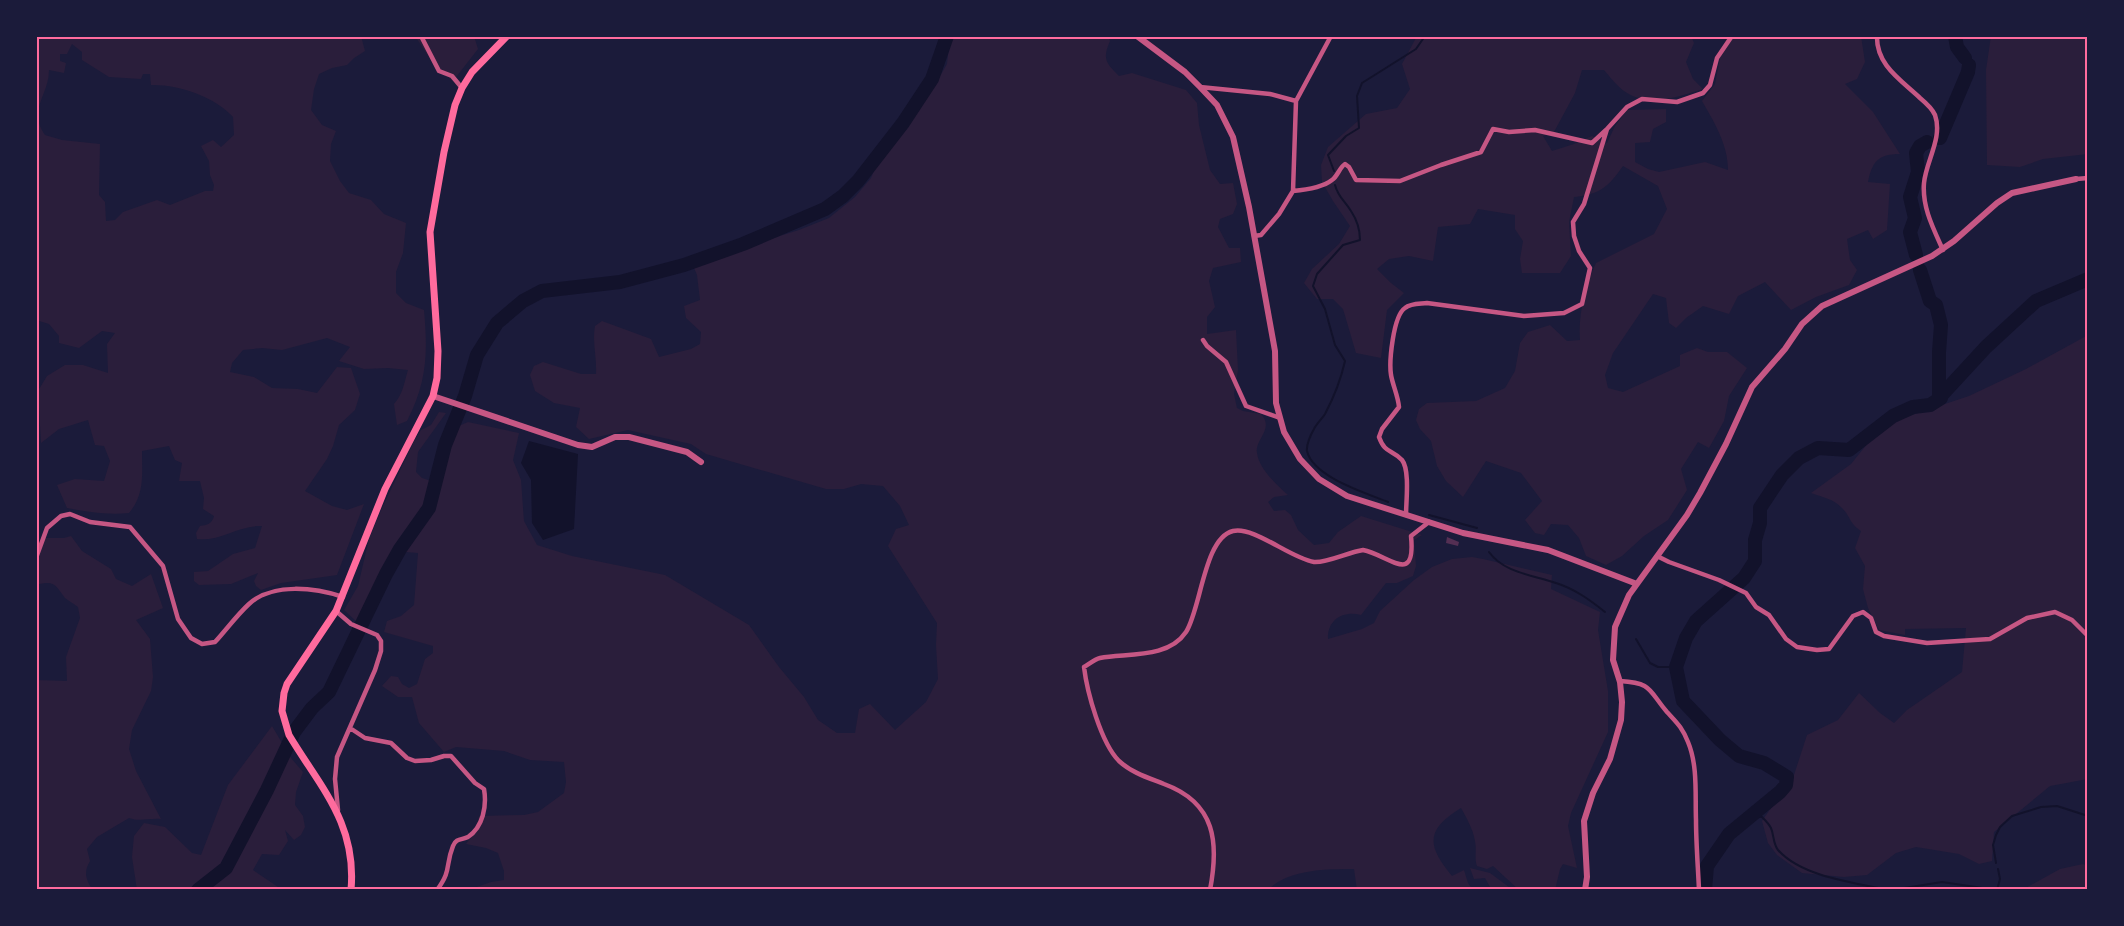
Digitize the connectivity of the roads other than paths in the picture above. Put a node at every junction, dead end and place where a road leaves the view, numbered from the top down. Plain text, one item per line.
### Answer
1 (421, 36) edge
2 (507, 36) edge
3 (1137, 36) edge
4 (1331, 36) edge
5 (1732, 36) edge
6 (1877, 36) edge
7 (1200, 87) junction
8 (462, 88) junction
9 (1296, 101) junction
10 (1607, 129) junction
11 (2088, 178) edge
12 (2076, 179) joint
13 (1293, 191) junction
14 (1254, 236) junction
15 (1943, 250) junction
16 (1203, 339) dead end
17 (436, 398) junction
18 (1280, 418) junction
19 (701, 462) dead end
20 (1406, 515) junction
21 (1429, 522) junction
22 (1657, 556) junction
23 (36, 558) edge
24 (1637, 584) junction
25 (343, 597) junction
26 (336, 611) junction
27 (2088, 636) edge
28 (1620, 681) junction
29 (350, 728) junction
30 (338, 813) junction
31 (351, 890) edge
32 (437, 890) edge
33 (1210, 890) edge
34 (1585, 890) edge
35 (1699, 890) edge

1 - 8 street
2 - 8 main road
3 - 7 street
4 - 9 street
5 - 10 street
6 - 15 street
7 - 9 street
7 - 14 street
8 - 17 main road
9 - 13 street
10 - 13 street
10 - 20 street
11 - 12 street
12 - 15 street
13 - 14 street
14 - 18 street
15 - 22 street
16 - 18 street
17 - 19 street
17 - 25 main road
18 - 20 street
20 - 21 street
21 - 24 street
21 - 33 street
22 - 24 street
22 - 27 street
23 - 25 street
24 - 28 street
25 - 26 main road
26 - 29 street
26 - 30 main road
28 - 34 street
28 - 35 street
29 - 30 street
29 - 32 street
30 - 31 main road

